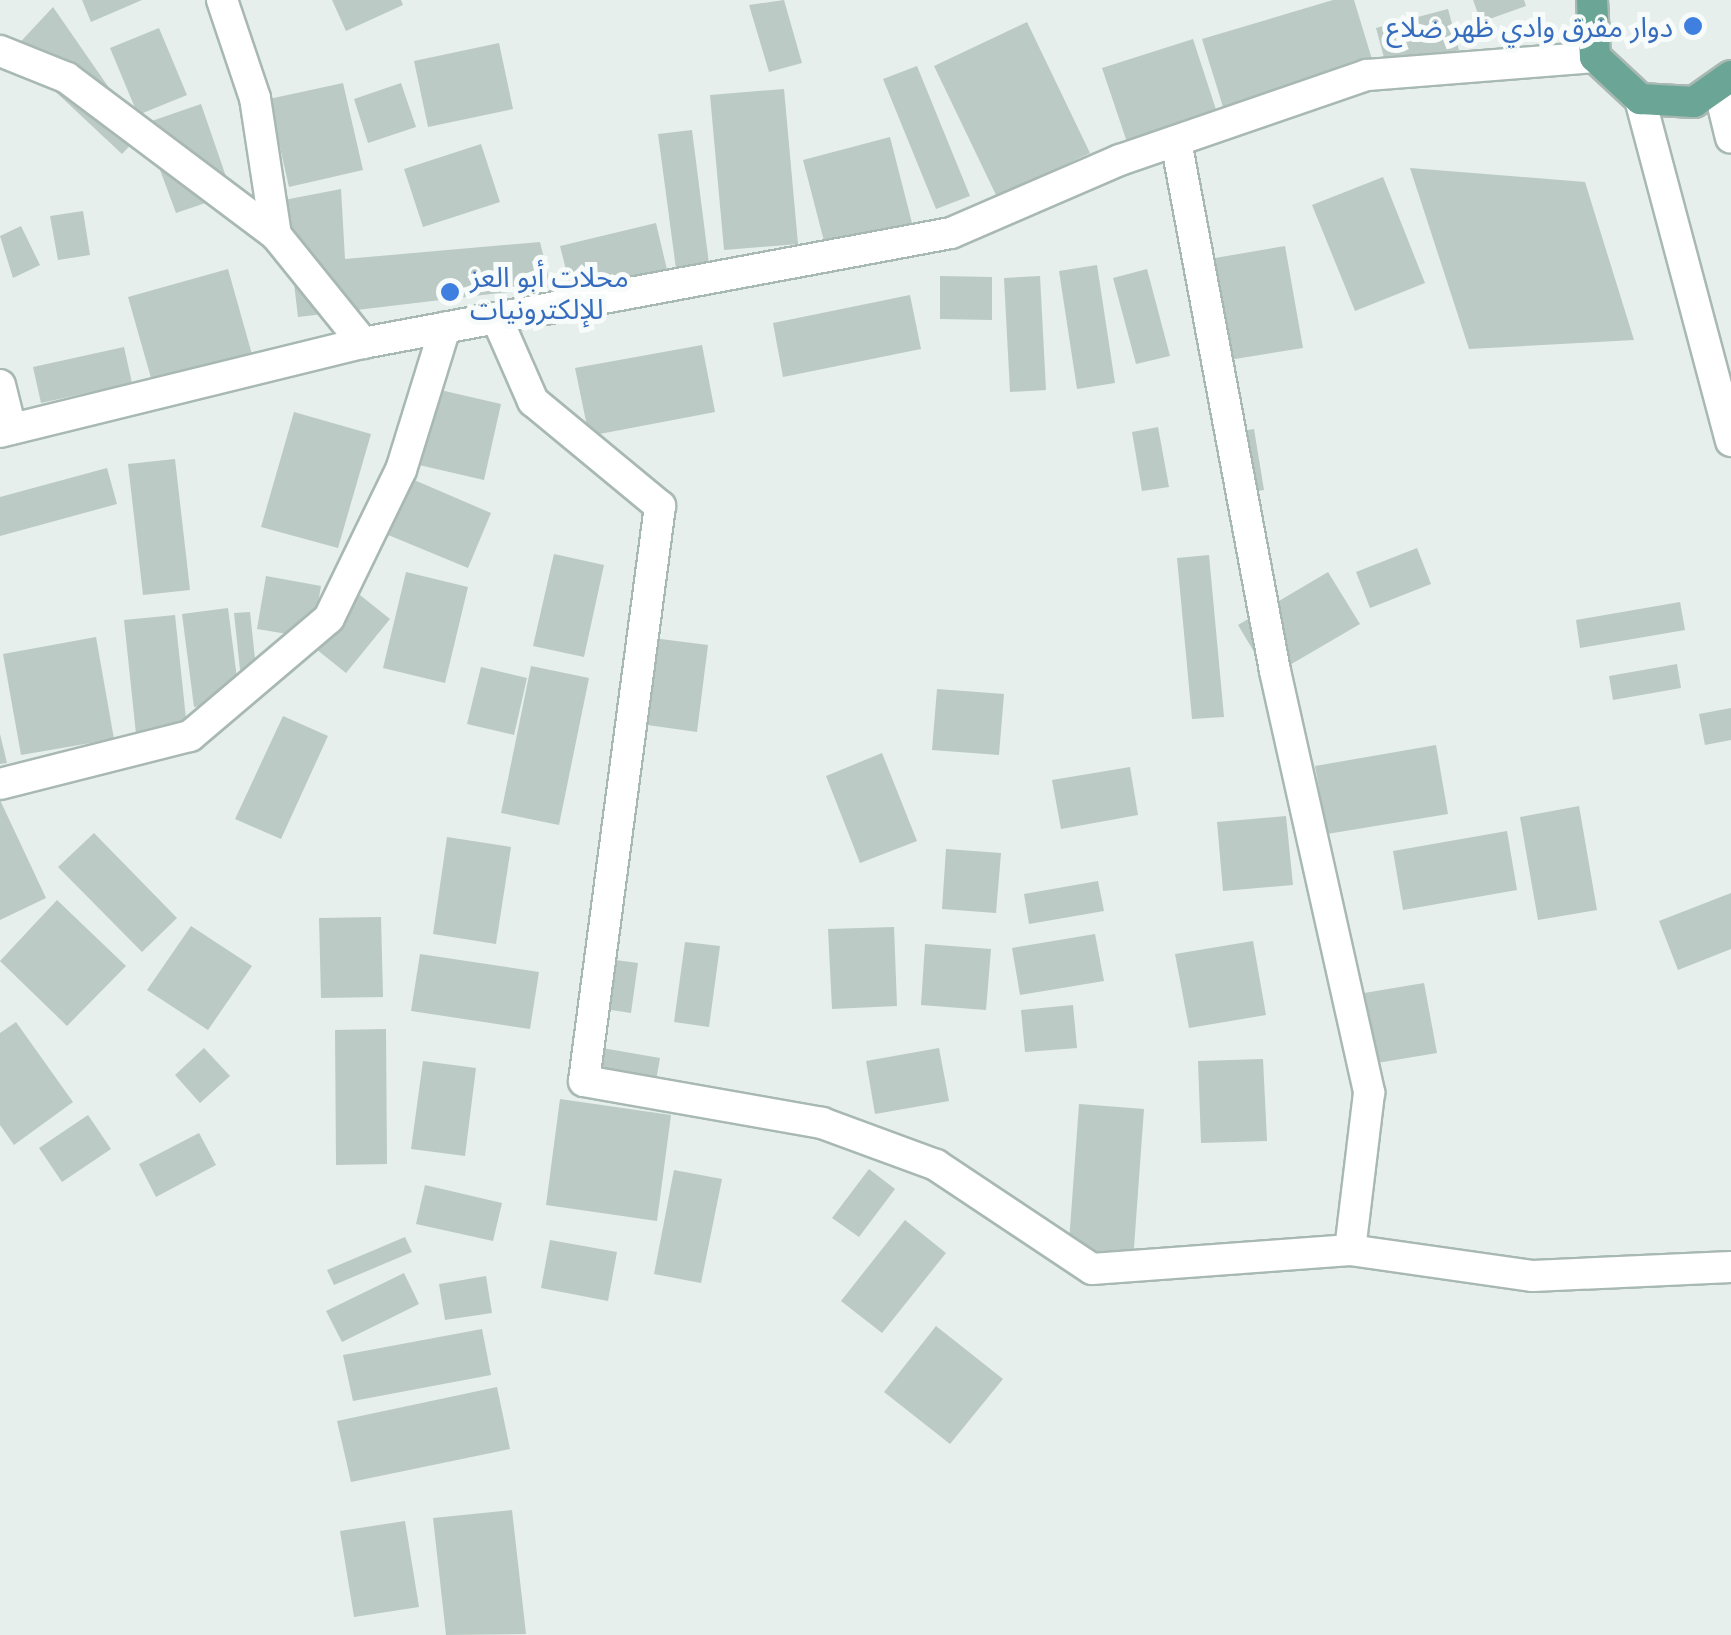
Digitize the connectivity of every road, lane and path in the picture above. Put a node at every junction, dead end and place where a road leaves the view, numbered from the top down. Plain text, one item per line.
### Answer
1 (222, 0) edge
2 (1592, 0) edge
3 (0, 51) edge
4 (1595, 57) junction
5 (1725, 83) edge
6 (1640, 100) junction
7 (1731, 138) edge
8 (1176, 141) junction
9 (276, 235) junction
10 (497, 318) junction
11 (445, 328) junction
12 (363, 343) junction
13 (0, 385) edge
14 (6, 430) edge
15 (1731, 441) edge
16 (0, 784) edge
17 (1350, 1250) junction
18 (1731, 1267) edge

1 - 9 street
2 - 4 main road
3 - 9 street
4 - 6 main road
4 - 8 street
5 - 6 main road
5 - 7 street
6 - 15 street
8 - 10 street
8 - 17 street
9 - 12 street
10 - 11 street
10 - 17 street
11 - 12 street
11 - 16 street
12 - 14 street
13 - 14 street
17 - 18 street

